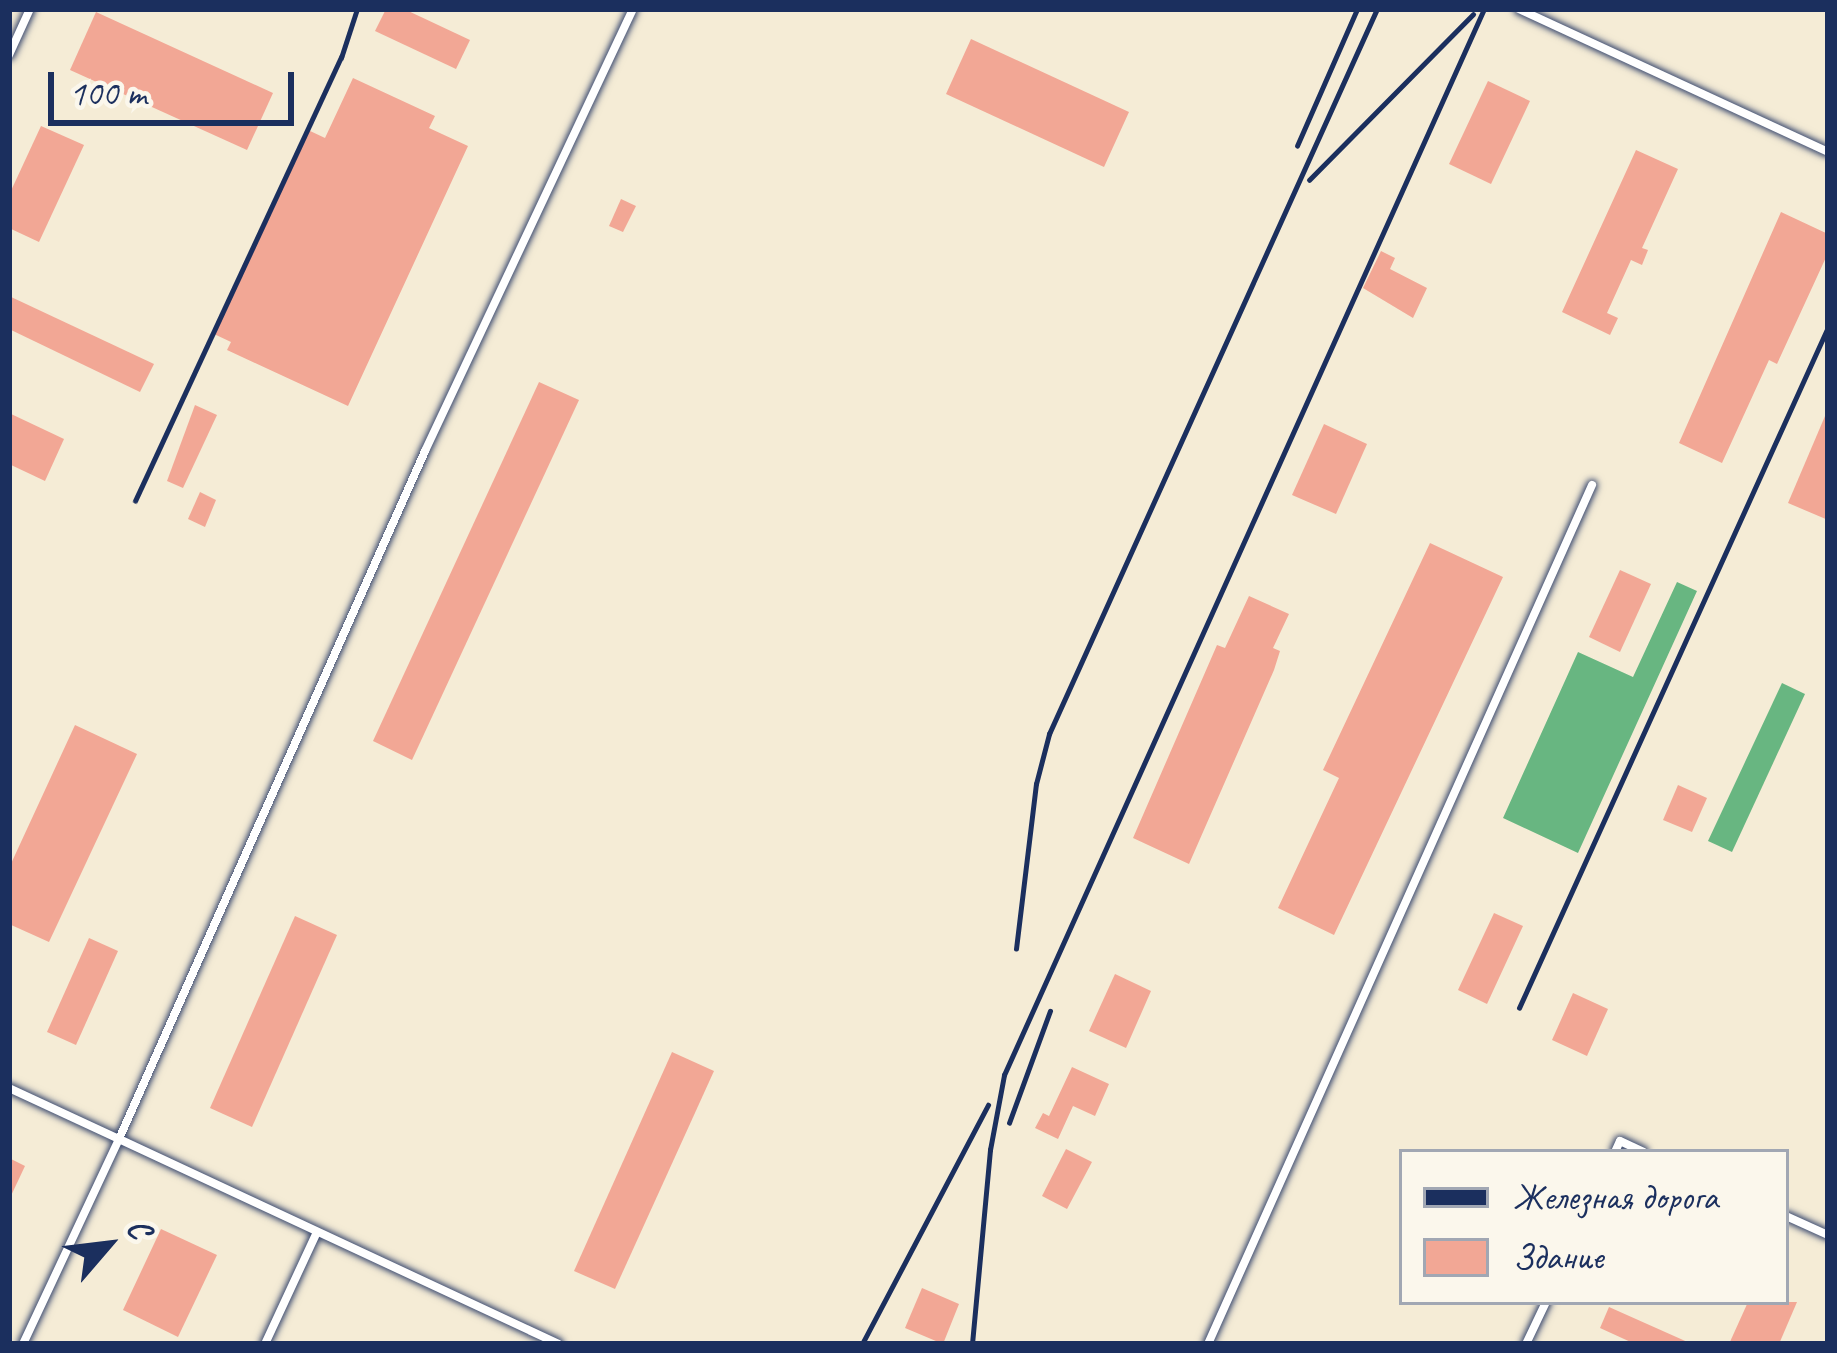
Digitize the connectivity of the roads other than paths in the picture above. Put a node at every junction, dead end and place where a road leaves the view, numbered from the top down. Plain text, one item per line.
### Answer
1 (30, 9) edge
2 (632, 9) edge
3 (1519, 9) edge
4 (9, 55) edge
5 (1828, 152) edge
6 (1592, 485) dead end
7 (9, 1088) edge
8 (119, 1138) junction
9 (1789, 1217) edge
10 (316, 1234) junction
11 (1828, 1235) edge
12 (1545, 1305) edge
13 (23, 1344) edge
14 (266, 1344) edge
15 (559, 1344) edge
16 (1208, 1344) edge
17 (1526, 1344) edge

1 - 4 lane
2 - 8 lane
3 - 5 lane
6 - 16 lane
7 - 8 lane
8 - 10 lane
8 - 13 lane
9 - 11 lane
10 - 14 lane
10 - 15 lane
12 - 17 lane

